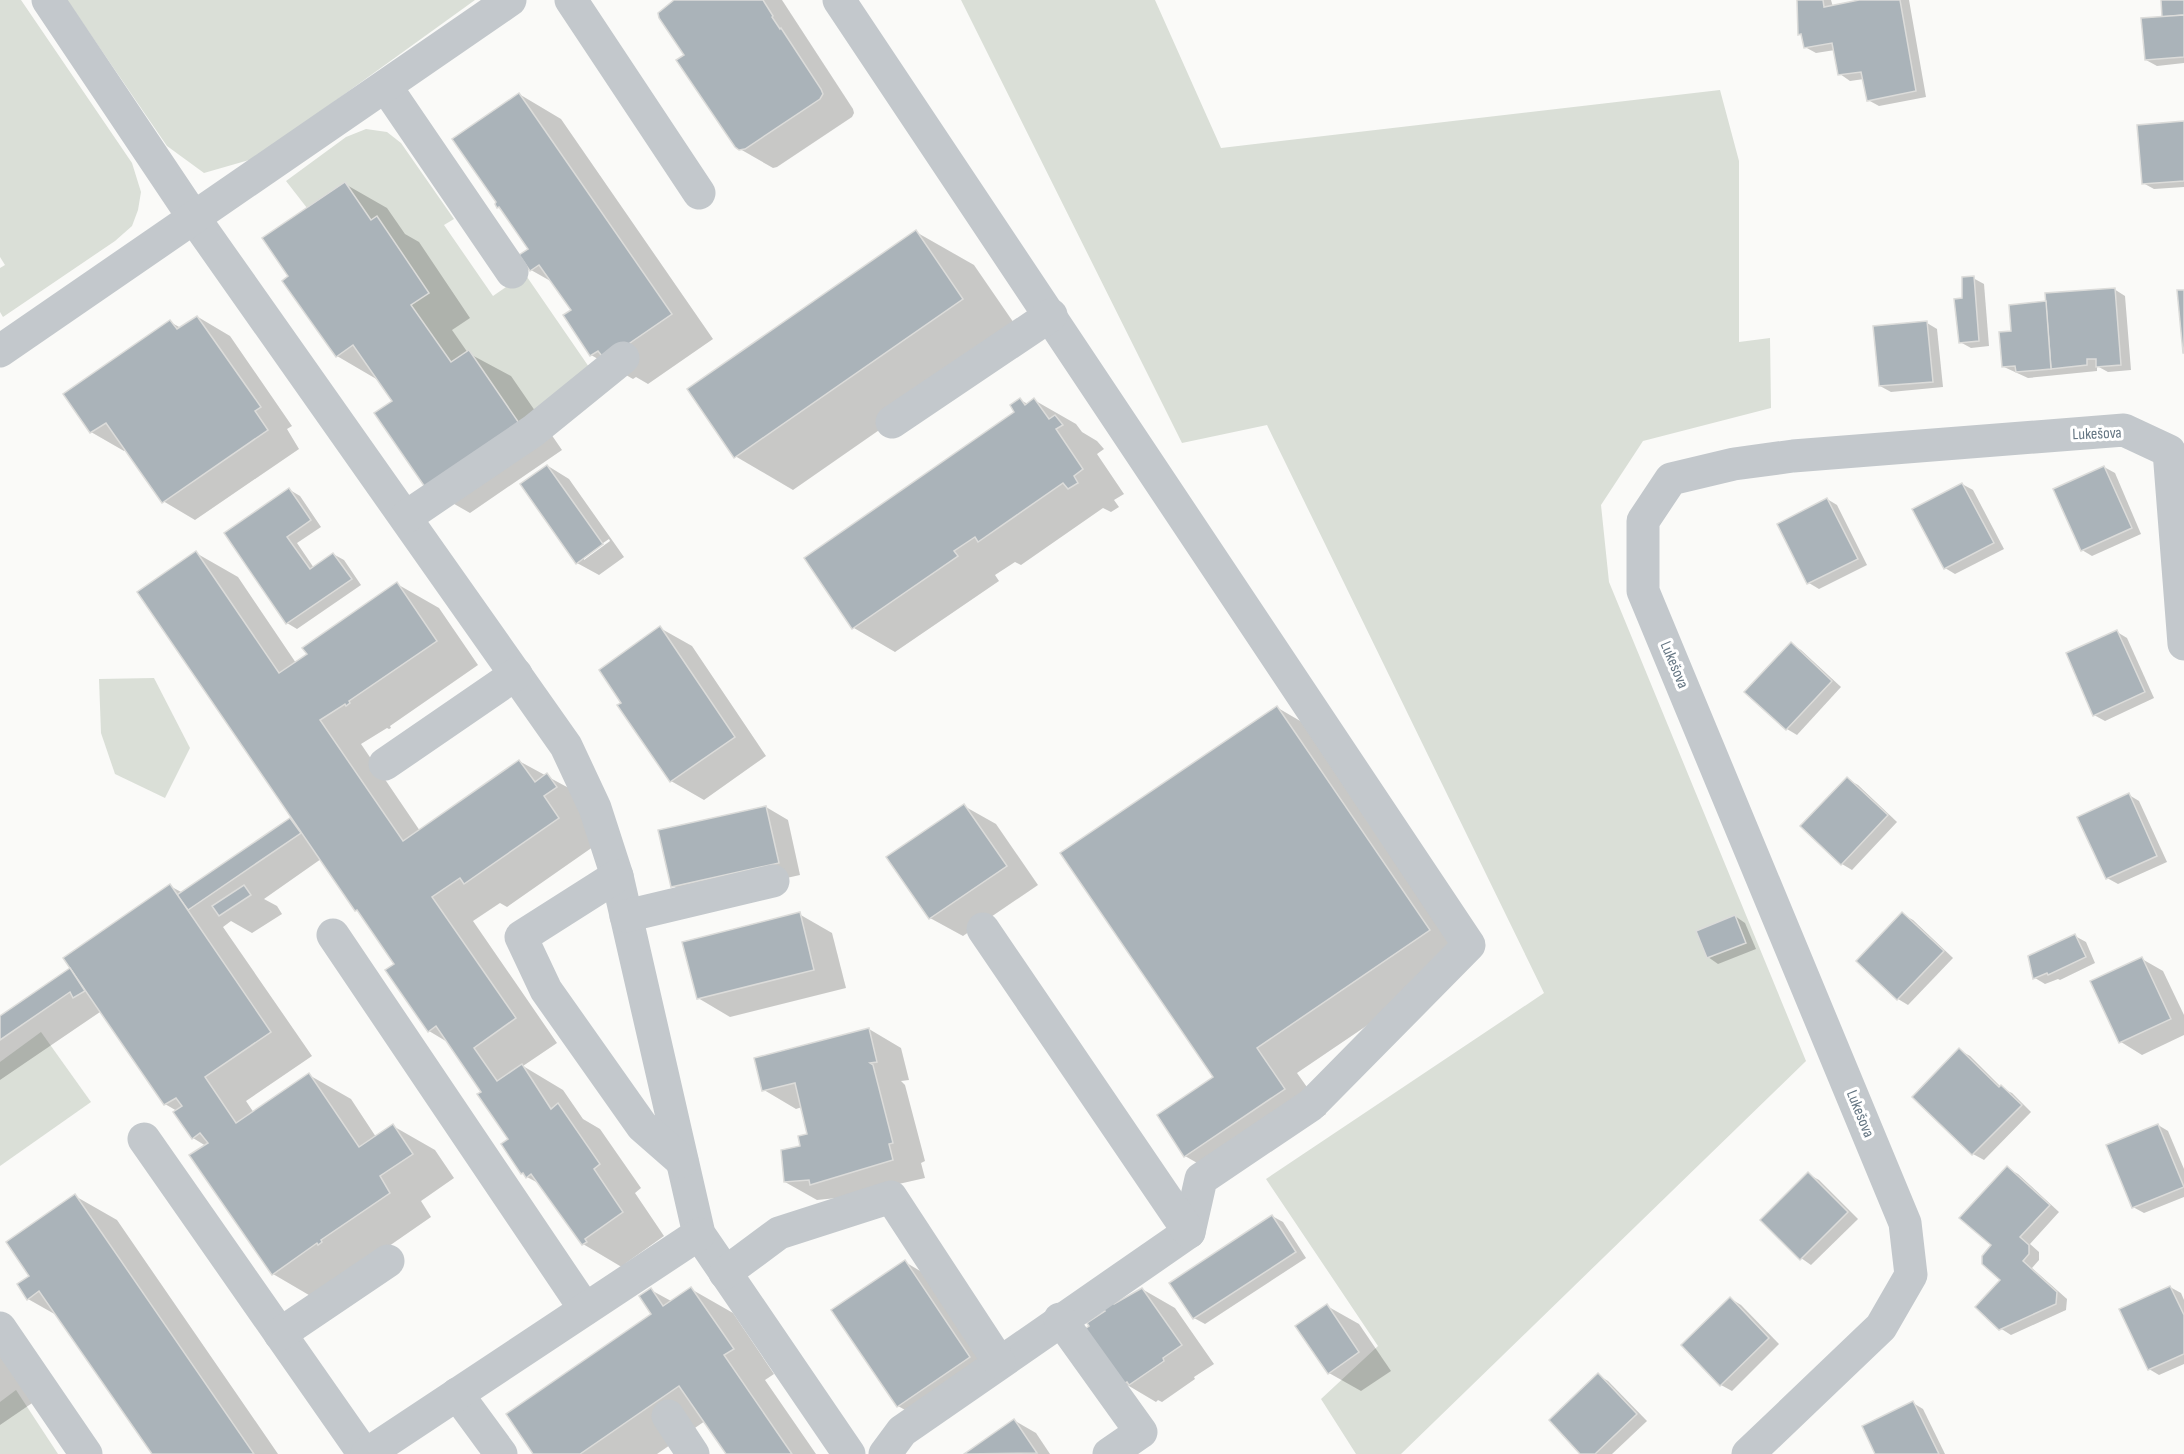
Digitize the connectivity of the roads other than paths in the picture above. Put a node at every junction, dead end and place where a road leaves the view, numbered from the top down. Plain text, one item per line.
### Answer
1 (48, 0) edge
2 (510, 0) edge
3 (572, 0) edge
4 (839, 0) edge
5 (386, 87) junction
6 (699, 193) dead end
7 (194, 218) junction
8 (512, 272) dead end
9 (1051, 315) junction
10 (2, 345) edge
11 (623, 358) dead end
12 (892, 422) dead end
13 (406, 517) junction
14 (2184, 644) edge
15 (516, 674) junction
16 (384, 764) dead end
17 (617, 876) junction
18 (773, 881) dead end
19 (626, 916) junction
20 (982, 929) dead end
21 (333, 934) dead end
22 (144, 1139) dead end
23 (682, 1161) junction
24 (1190, 1232) junction
25 (699, 1234) junction
26 (388, 1261) dead end
27 (725, 1273) junction
28 (585, 1309) junction
29 (1060, 1319) junction
30 (0, 1329) edge
31 (280, 1334) junction
32 (999, 1362) junction
33 (457, 1394) junction
34 (668, 1416) dead end
35 (86, 1454) edge
36 (366, 1454) edge
37 (501, 1454) edge
38 (693, 1454) edge
39 (849, 1454) edge
40 (885, 1454) edge
41 (1109, 1454) edge
42 (1748, 1454) edge

1 - 7 street
2 - 5 street
3 - 6 street
4 - 9 street
5 - 7 street
5 - 8 street
7 - 10 street
7 - 13 street
9 - 12 street
9 - 24 street
11 - 13 street
13 - 15 street
14 - 42 street, Lukešova
15 - 16 street
15 - 17 street
17 - 19 street
17 - 23 street
18 - 19 street
19 - 23 street
20 - 24 street
21 - 28 street
22 - 31 street
23 - 25 street
24 - 29 street
25 - 27 street
25 - 28 street
26 - 31 street
27 - 32 street
27 - 39 street
28 - 33 street
29 - 32 street
29 - 41 street
30 - 35 street
31 - 36 street
32 - 40 street
33 - 36 street
33 - 37 street
34 - 38 street

